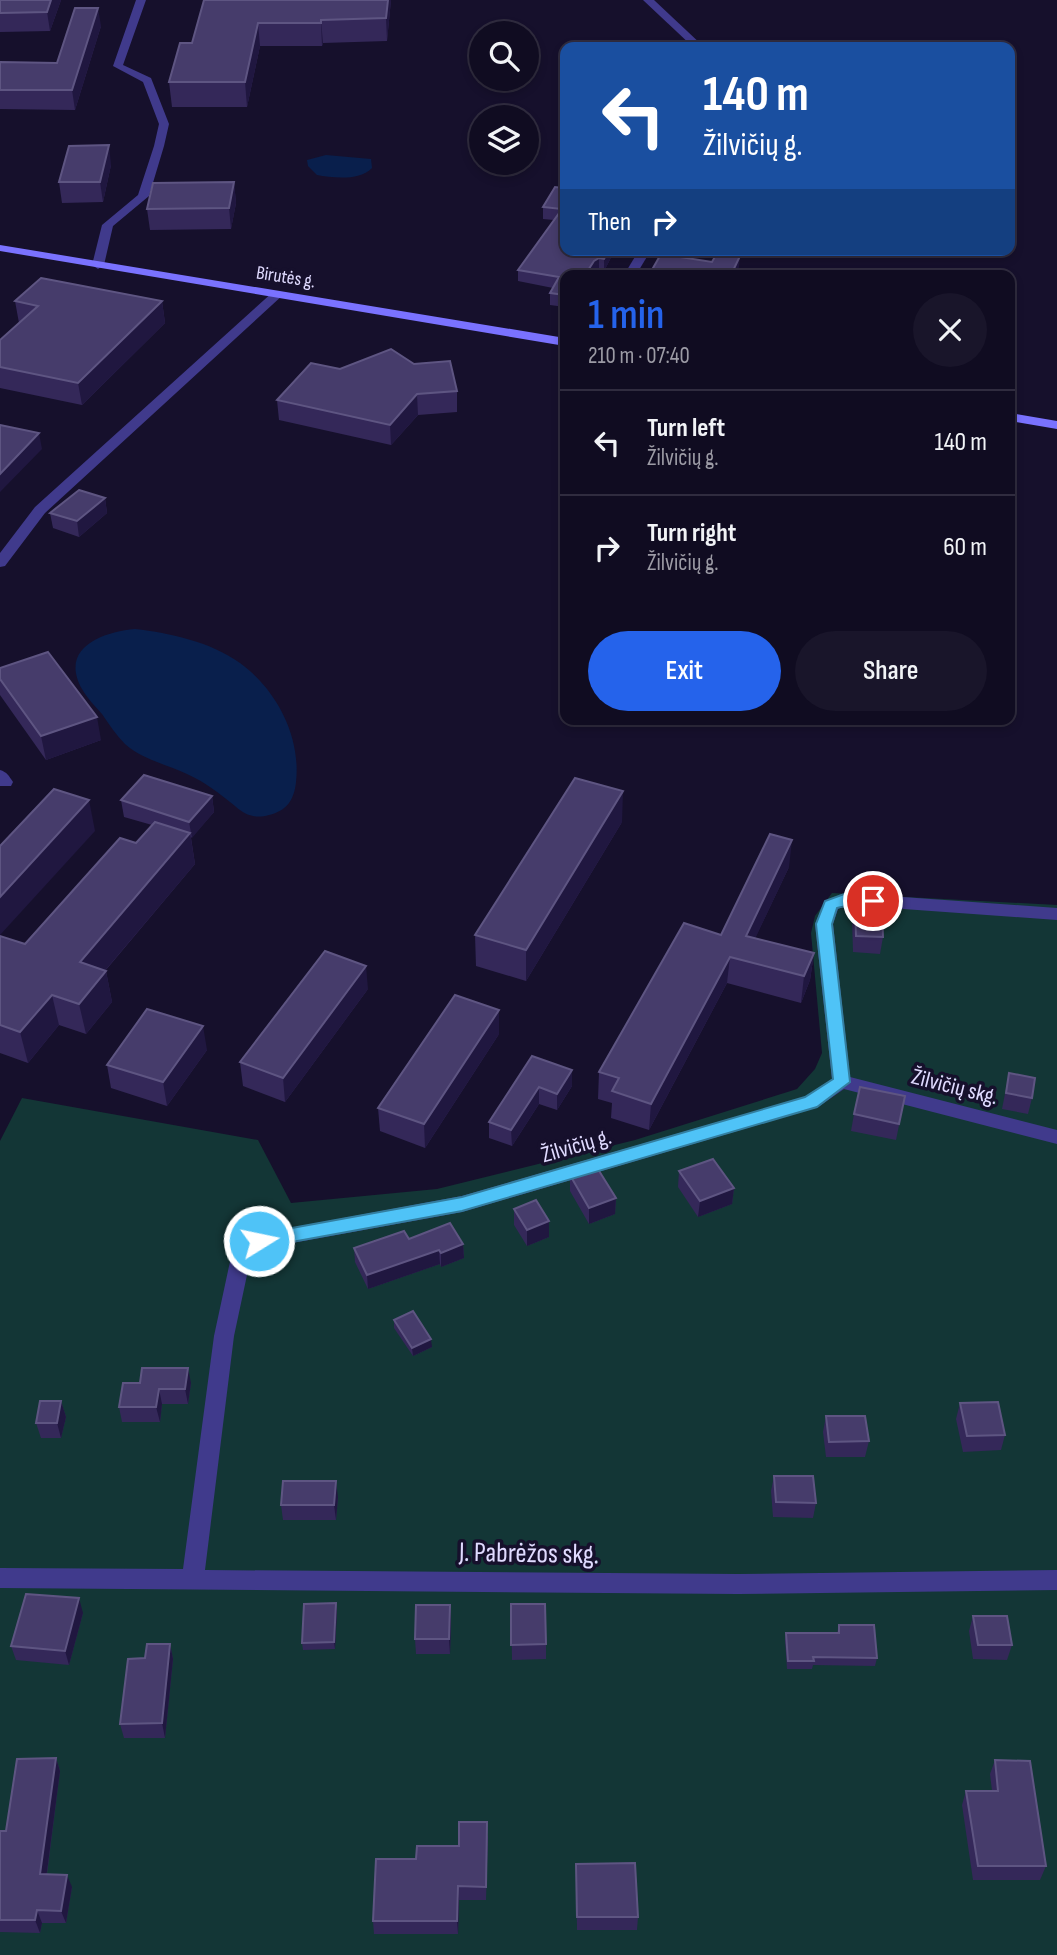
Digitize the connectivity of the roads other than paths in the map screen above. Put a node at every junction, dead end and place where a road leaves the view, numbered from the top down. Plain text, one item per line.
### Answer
1 (141, 0) edge
2 (648, 0) edge
3 (694, 42) edge
4 (0, 248) edge
5 (99, 265) junction
6 (278, 294) junction
7 (560, 341) edge
8 (1015, 418) edge
9 (1057, 425) edge
10 (0, 563) edge
11 (1057, 914) edge
12 (841, 1082) junction
13 (1057, 1137) edge
14 (0, 1578) edge
15 (193, 1579) junction
16 (1057, 1580) edge

1 - 5 street
2 - 3 street
4 - 5 main road, Birutės g.
5 - 6 main road, Birutės g.
6 - 7 main road, Birutės g.
6 - 10 street
8 - 9 main road
11 - 12 street
12 - 13 street, Žilvičių skg.
12 - 15 street, Žilvičių g.
14 - 15 street, J. Pabrėžos skg.
15 - 16 street, J. Pabrėžos skg.

